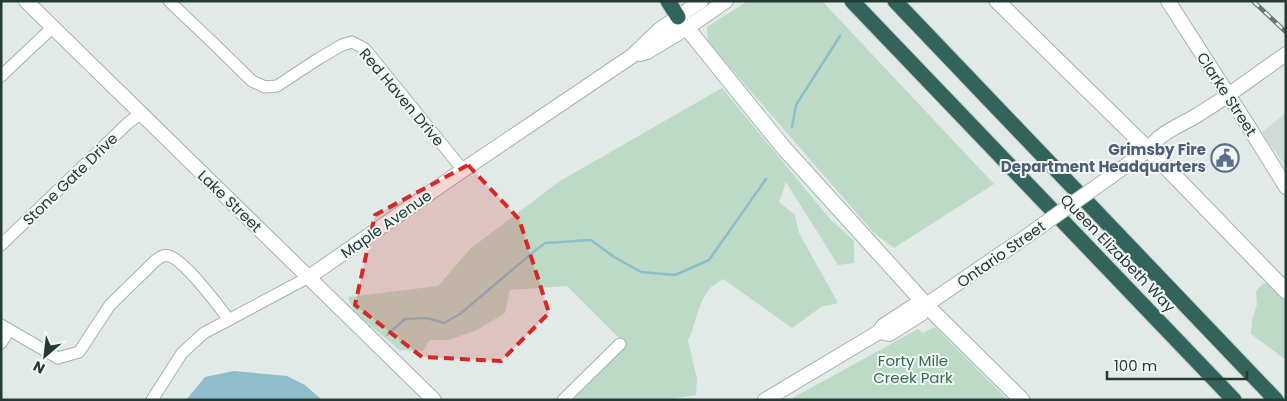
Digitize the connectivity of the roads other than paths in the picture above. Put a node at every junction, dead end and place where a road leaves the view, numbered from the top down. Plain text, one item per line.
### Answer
1 (26, 1) edge
2 (169, 1) edge
3 (668, 1) edge
4 (701, 1) edge
5 (726, 1) edge
6 (852, 1) edge
7 (895, 1) edge
8 (997, 1) edge
9 (1168, 1) edge
10 (682, 22) junction
11 (53, 27) junction
12 (1286, 54) edge
13 (1, 76) edge
14 (1227, 95) junction
15 (140, 114) junction
16 (1149, 149) junction
17 (463, 170) junction
18 (1286, 187) edge
19 (1, 245) edge
20 (308, 277) junction
21 (1286, 291) edge
22 (926, 305) junction
23 (229, 320) junction
24 (5, 328) edge
25 (1, 344) edge
26 (620, 344) dead end
27 (152, 400) edge
28 (434, 400) edge
29 (563, 400) edge
30 (765, 400) edge
31 (1022, 400) edge
32 (1234, 400) edge
33 (1276, 400) edge

1 - 11 street, Lake Street
2 - 17 street, Red Haven Drive
3 - 10 highway
4 - 10 street, Maple Avenue
5 - 10 street, Maple Avenue
6 - 32 highway, Queen Elizabeth Way
7 - 33 highway, Queen Elizabeth Way
8 - 16 main road
9 - 14 street, Clarke Street
10 - 17 street, Maple Avenue
10 - 22 main road
11 - 13 street
11 - 15 street, Lake Street
12 - 14 street, Ontario Street
14 - 16 street, Ontario Street
14 - 18 street, Clarke Street
15 - 19 street, Stone Gate Drive
15 - 20 street, Lake Street
16 - 21 main road
16 - 22 street, Ontario Street, bridge
17 - 20 street, Maple Avenue
20 - 23 street, Maple Avenue
20 - 28 street, Lake Street
22 - 30 street, Ontario Street
22 - 31 main road
23 - 24 street
23 - 27 street, Maple Avenue
24 - 25 street
26 - 29 street

